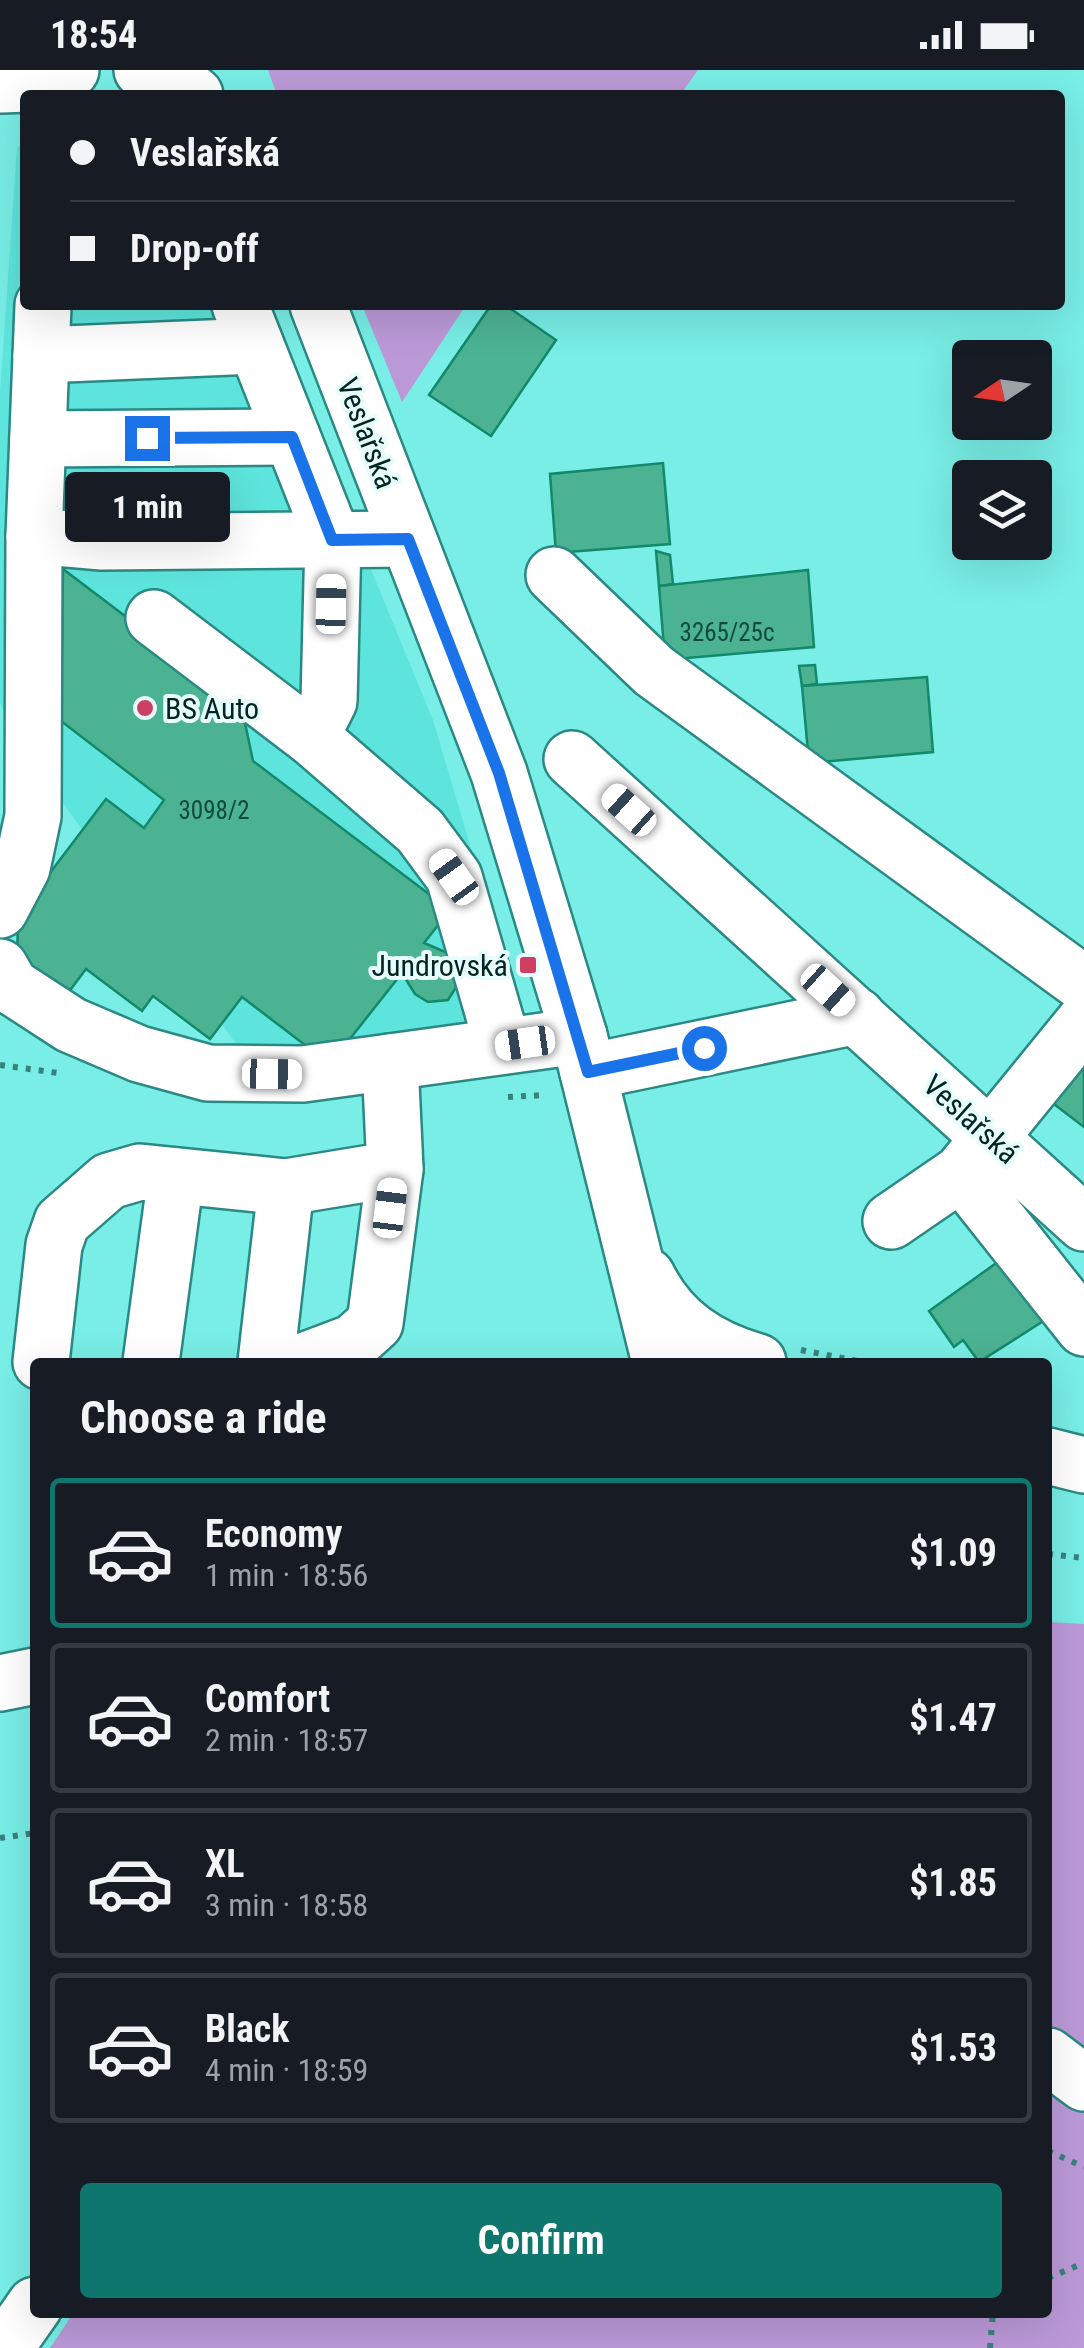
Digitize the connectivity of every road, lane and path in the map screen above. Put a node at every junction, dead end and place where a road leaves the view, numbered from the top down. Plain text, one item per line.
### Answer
1 (142, 70) edge
2 (188, 90) edge
3 (320, 310) edge
4 (248, 326) edge
5 (42, 330) edge
6 (292, 437) junction
7 (38, 439) junction
8 (34, 536) junction
9 (408, 539) junction
10 (332, 540) junction
11 (554, 574) dead end
12 (154, 618) dead end
13 (311, 737) junction
14 (572, 759) dead end
15 (0, 910) edge
16 (0, 968) edge
17 (1084, 984) edge
18 (857, 1016) junction
19 (1084, 1022) edge
20 (502, 1046) junction
21 (584, 1054) junction
22 (390, 1062) junction
23 (975, 1154) junction
24 (395, 1170) junction
25 (176, 1176) junction
26 (286, 1187) junction
27 (891, 1221) dead end
28 (1084, 1223) edge
29 (629, 1237) junction
30 (642, 1289) junction
31 (1084, 1328) edge
32 (41, 1358) edge
33 (153, 1358) edge
34 (266, 1358) edge
35 (312, 1358) edge
36 (630, 1358) edge
37 (659, 1358) edge
38 (744, 1358) edge
39 (1052, 1457) edge
40 (1084, 1465) edge
41 (1052, 1554) edge
42 (1084, 1558) edge
43 (30, 1677) edge
44 (0, 1683) edge
45 (30, 1834) edge
46 (0, 1838) edge
47 (1052, 2059) edge
48 (1084, 2083) edge
49 (1052, 2152) edge
50 (1084, 2167) edge
51 (1084, 2263) edge
52 (1052, 2276) edge
53 (30, 2312) edge
54 (994, 2318) edge
55 (5, 2348) edge
56 (993, 2348) edge

1 - 2 street
3 - 9 street, Veslařská
4 - 5 street
4 - 6 street
5 - 7 street
6 - 7 street
6 - 10 street
7 - 8 street
8 - 10 street
8 - 15 street
9 - 10 street
9 - 21 street, Veslařská
10 - 13 street
11 - 17 street
12 - 13 street
13 - 20 street
14 - 18 street, Veslařská
16 - 22 street
18 - 21 street
18 - 23 street, Veslařská
19 - 23 street
20 - 21 street
20 - 22 street
21 - 29 street, Veslařská
22 - 24 street
23 - 27 street
23 - 28 street, Veslařská
23 - 31 street
24 - 26 street
24 - 35 street
25 - 26 street
25 - 32 street
25 - 33 street
26 - 34 street
29 - 30 street, Veslařská
29 - 38 street
30 - 36 street
30 - 37 street, Veslařská
39 - 40 street
41 - 42 path
43 - 44 street
45 - 46 path
47 - 48 street
49 - 50 path
51 - 52 path
53 - 55 street
54 - 56 path

